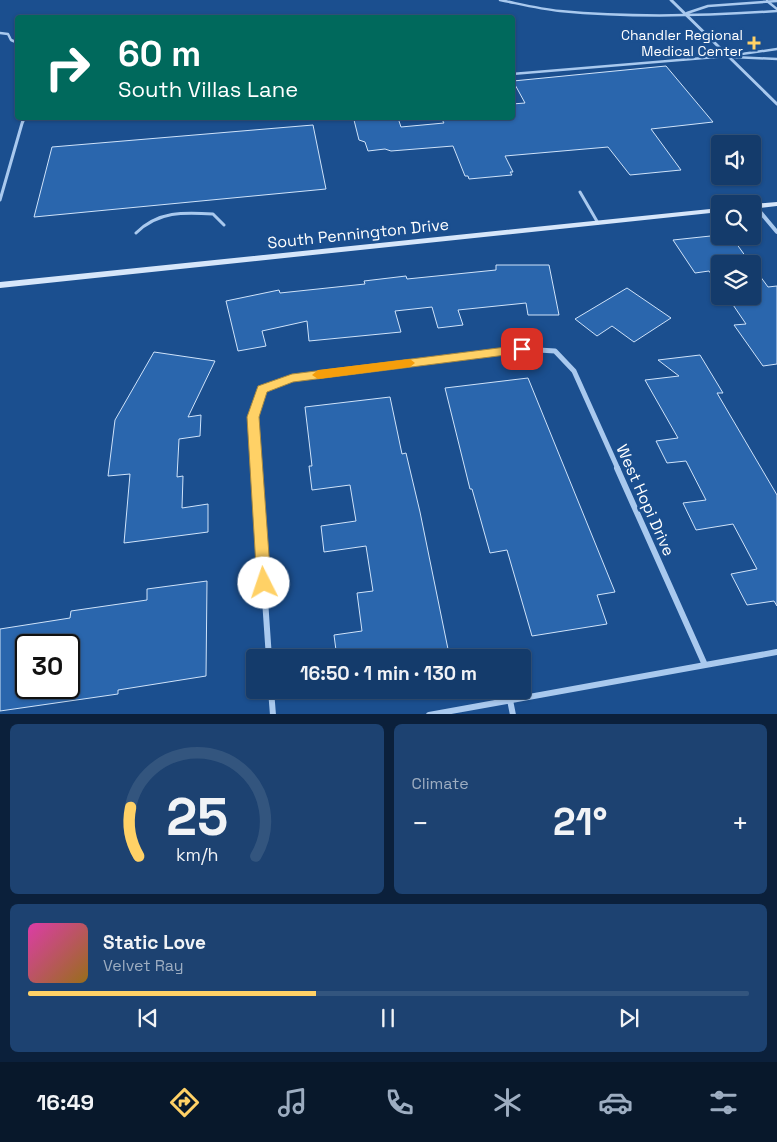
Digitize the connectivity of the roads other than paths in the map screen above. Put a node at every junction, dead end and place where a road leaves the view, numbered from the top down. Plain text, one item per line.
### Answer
1 (500, 0) edge
2 (671, 0) edge
3 (767, 1) edge
4 (777, 1) edge
5 (777, 10) edge
6 (685, 14) junction
7 (0, 34) edge
8 (15, 42) edge
9 (777, 49) edge
10 (728, 56) junction
11 (777, 59) edge
12 (515, 74) edge
13 (777, 104) edge
14 (23, 120) edge
15 (580, 192) dead end
16 (0, 200) edge
17 (777, 204) edge
18 (761, 206) edge
19 (711, 211) edge
20 (761, 215) edge
21 (598, 223) junction
22 (224, 225) dead end
23 (777, 232) edge
24 (136, 233) dead end
25 (0, 285) edge
26 (268, 649) edge
27 (777, 652) edge
28 (705, 665) junction
29 (272, 699) edge
30 (510, 700) junction
31 (273, 714) edge
32 (429, 714) edge
33 (513, 714) edge

1 - 6 lane
2 - 6 street
3 - 4 lane
3 - 5 lane
3 - 6 lane
5 - 6 lane
6 - 10 street
7 - 8 lane
9 - 10 lane
10 - 11 lane
10 - 12 lane
10 - 13 street
14 - 16 lane
15 - 21 lane
17 - 18 street
19 - 21 street, South Pennington Drive
20 - 23 street
21 - 25 street, South Pennington Drive
22 - 24 lane
26 - 28 street, West Hopi Drive
27 - 28 street
28 - 30 street
29 - 31 street
30 - 32 street
30 - 33 street

